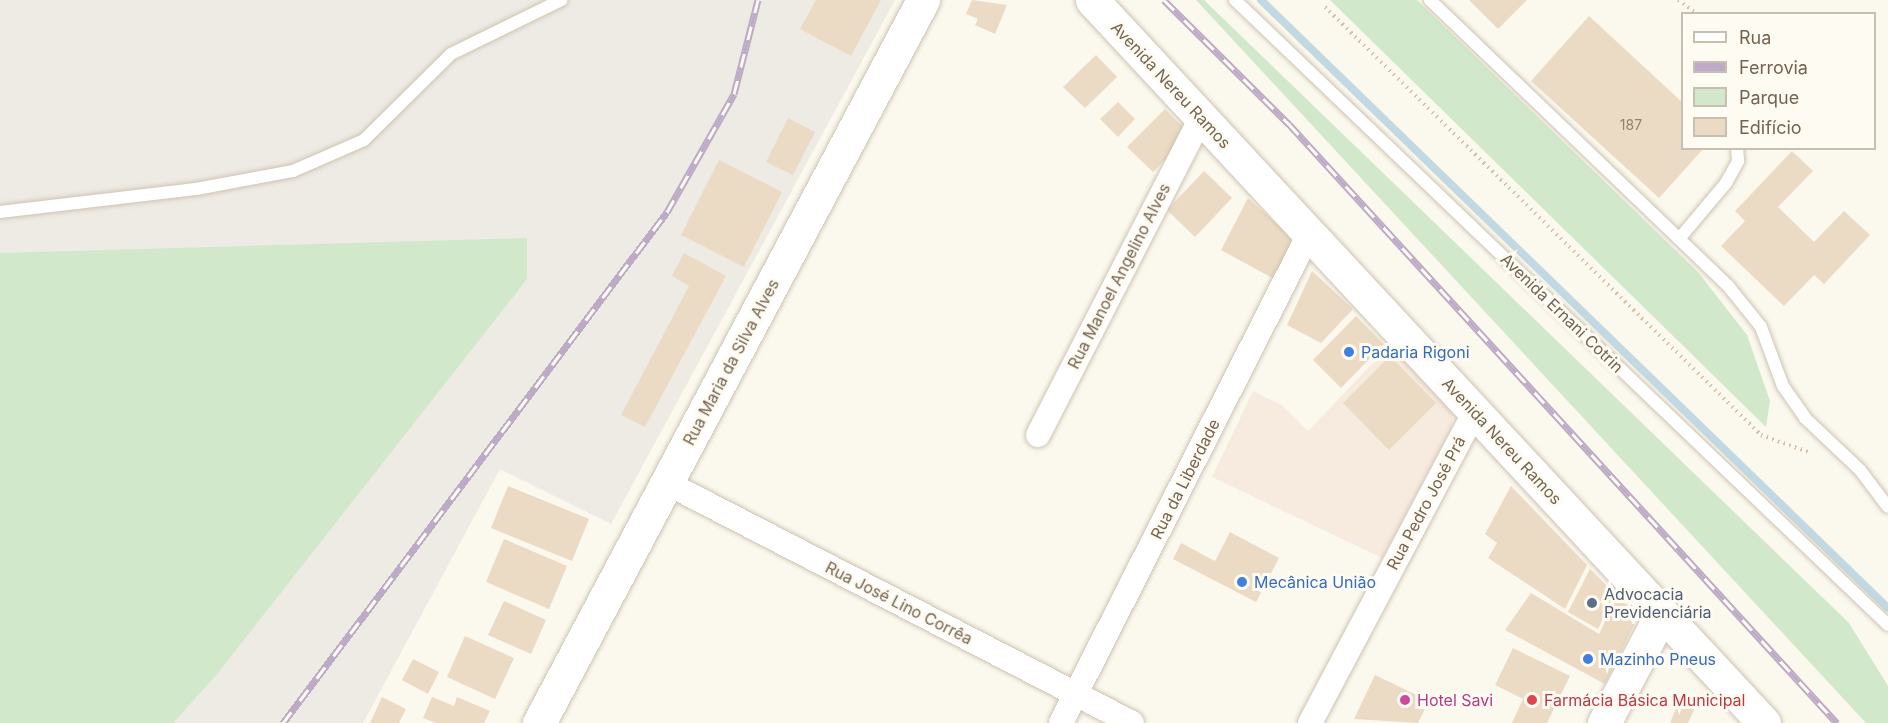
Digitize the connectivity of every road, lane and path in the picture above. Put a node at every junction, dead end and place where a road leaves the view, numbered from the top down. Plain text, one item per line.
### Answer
1 (561, 0) edge
2 (923, 0) edge
3 (1092, 0) edge
4 (1235, 0) edge
5 (1431, 0) edge
6 (1678, 0) edge
7 (1325, 7) dead end
8 (1694, 12) edge
9 (1201, 118) junction
10 (1737, 150) edge
11 (0, 212) edge
12 (1309, 234) junction
13 (1679, 239) junction
14 (1475, 411) junction
15 (1038, 435) dead end
16 (1816, 454) dead end
17 (667, 483) junction
18 (1886, 500) edge
19 (1662, 613) junction
20 (1888, 625) edge
21 (1076, 694) junction
22 (539, 723) edge
23 (1061, 723) edge
24 (1132, 723) edge
25 (1310, 723) edge
26 (1604, 723) edge
27 (1764, 723) edge

1 - 11 lane
2 - 17 main road, Rua Maria da Silva Alves
3 - 9 main road, Avenida Nereu Ramos
4 - 20 lane, Avenida Ernani Cotrin
5 - 13 lane
6 - 8 path
7 - 16 path
9 - 12 main road, Avenida Nereu Ramos
9 - 15 street, Rua Manoel Angelino Alves
10 - 13 lane
12 - 14 main road, Avenida Nereu Ramos
12 - 21 street, Rua da Liberdade
13 - 18 lane
14 - 19 main road, Avenida Nereu Ramos
14 - 25 street, Rua Pedro José Prá
17 - 21 street, Rua José Lino Corrêa
17 - 22 main road, Rua Maria da Silva Alves
19 - 26 main road
19 - 27 main road, Avenida Nereu Ramos
21 - 23 street, Rua da Liberdade
21 - 24 street, Rua José Lino Corrêa

